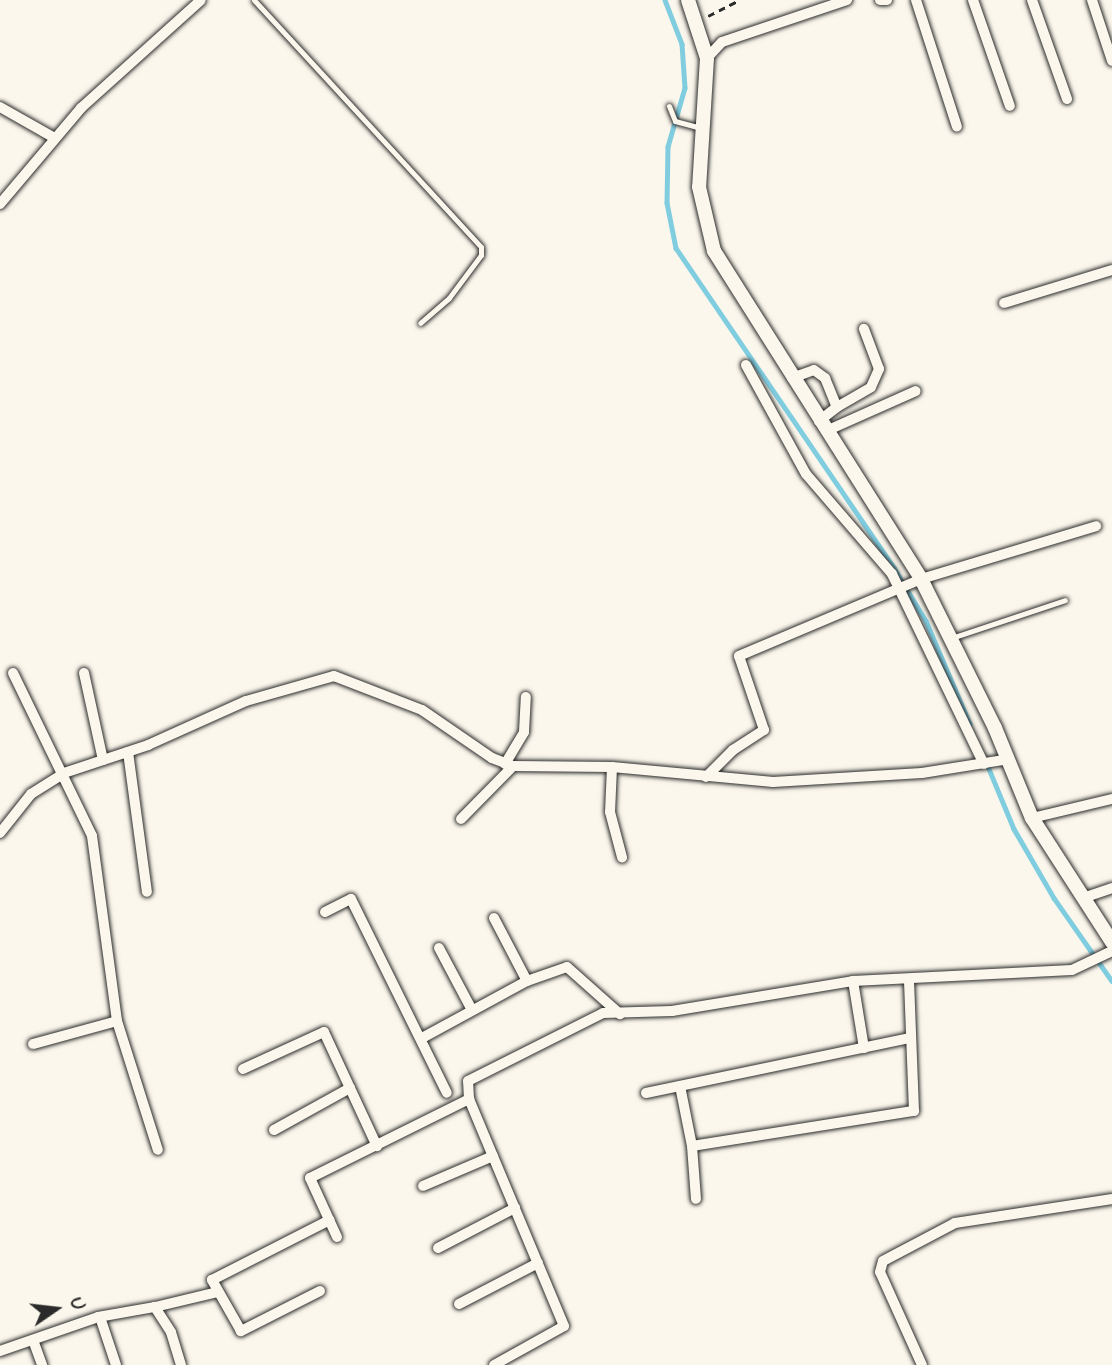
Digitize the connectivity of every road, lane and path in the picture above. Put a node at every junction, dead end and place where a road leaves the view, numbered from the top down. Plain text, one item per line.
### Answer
1 (201, 0) edge
2 (254, 0) edge
3 (688, 0) edge
4 (739, 0) edge
5 (847, 0) edge
6 (880, 0) edge
7 (887, 0) edge
8 (916, 0) edge
9 (972, 0) edge
10 (1032, 0) edge
11 (1091, 0) edge
12 (697, 22) junction
13 (702, 36) junction
14 (722, 42) junction
15 (707, 58) junction
16 (1112, 61) edge
17 (1067, 99) dead end
18 (669, 106) dead end
19 (1010, 106) dead end
20 (0, 107) edge
21 (699, 127) junction
22 (957, 127) dead end
23 (53, 137) junction
24 (0, 204) edge
25 (1112, 270) edge
26 (1004, 303) dead end
27 (420, 323) dead end
28 (864, 329) dead end
29 (746, 365) dead end
30 (792, 378) junction
31 (916, 391) dead end
32 (837, 407) junction
33 (823, 426) junction
34 (1096, 526) dead end
35 (918, 581) junction
36 (901, 590) junction
37 (1065, 600) dead end
38 (951, 638) junction
39 (13, 673) dead end
40 (84, 673) dead end
41 (526, 697) dead end
42 (128, 752) junction
43 (103, 760) junction
44 (1004, 760) junction
45 (985, 764) junction
46 (509, 765) junction
47 (612, 767) junction
48 (64, 773) junction
49 (705, 776) junction
50 (1112, 799) edge
51 (1032, 818) junction
52 (461, 819) dead end
53 (0, 833) edge
54 (622, 857) dead end
55 (1112, 888) edge
56 (147, 892) dead end
57 (1083, 898) junction
58 (326, 912) dead end
59 (494, 918) dead end
60 (1112, 942) edge
61 (439, 948) dead end
62 (1112, 951) edge
63 (909, 980) junction
64 (527, 981) junction
65 (853, 981) junction
66 (472, 1010) junction
67 (620, 1014) junction
68 (117, 1021) junction
69 (422, 1038) junction
70 (909, 1038) junction
71 (33, 1044) dead end
72 (864, 1048) junction
73 (243, 1069) dead end
74 (680, 1086) junction
75 (350, 1088) junction
76 (447, 1093) dead end
77 (646, 1093) dead end
78 (469, 1099) junction
79 (274, 1130) dead end
80 (377, 1146) junction
81 (692, 1146) junction
82 (158, 1150) dead end
83 (493, 1156) junction
84 (424, 1186) dead end
85 (696, 1199) dead end
86 (1112, 1199) edge
87 (515, 1208) junction
88 (330, 1220) junction
89 (337, 1237) dead end
90 (438, 1248) dead end
91 (538, 1264) junction
92 (218, 1292) junction
93 (320, 1292) dead end
94 (459, 1304) dead end
95 (155, 1307) junction
96 (100, 1317) junction
97 (33, 1340) junction
98 (0, 1351) edge
99 (42, 1365) edge
100 (116, 1365) edge
101 (181, 1365) edge
102 (494, 1365) edge
103 (922, 1365) edge

1 - 23 street
2 - 27 lane
3 - 12 street
4 - 12 path
5 - 14 street
6 - 7 street
8 - 22 street
9 - 19 street
10 - 17 street
11 - 16 street
12 - 13 street
13 - 14 street
13 - 15 street
14 - 15 street
15 - 21 street
18 - 21 lane
20 - 23 street
21 - 30 street
23 - 24 street
25 - 26 street
28 - 32 street
29 - 36 street
30 - 32 street
30 - 33 street
31 - 33 street
32 - 33 street
33 - 35 street
34 - 35 street
35 - 36 street
35 - 38 street
36 - 45 street
36 - 49 street
37 - 38 lane
38 - 44 street
39 - 48 street
40 - 43 street
41 - 46 street
42 - 43 street
42 - 46 street
42 - 56 street
43 - 48 street
44 - 45 street
44 - 51 street
45 - 49 street
46 - 47 street
46 - 52 street
47 - 49 street
47 - 54 street
48 - 53 street
48 - 68 street
50 - 51 street
51 - 57 street
55 - 57 street
57 - 60 street
58 - 69 street
59 - 64 street
61 - 66 street
62 - 63 street
63 - 65 street
63 - 70 street
64 - 66 street
64 - 67 street
65 - 67 street
65 - 72 street
66 - 69 street
67 - 78 street
68 - 71 street
68 - 82 street
69 - 76 street
70 - 72 street
70 - 81 street
72 - 74 street
73 - 75 street
74 - 77 street
74 - 81 street
75 - 79 street
75 - 80 street
78 - 80 street
78 - 83 street
80 - 88 street
81 - 85 street
83 - 84 street
83 - 87 street
86 - 103 street
87 - 90 street
87 - 91 street
88 - 89 street
88 - 92 street
91 - 94 street
91 - 102 street
92 - 93 street
92 - 95 street
95 - 96 street
95 - 101 street
96 - 97 street
96 - 100 street
97 - 98 street
97 - 99 street

